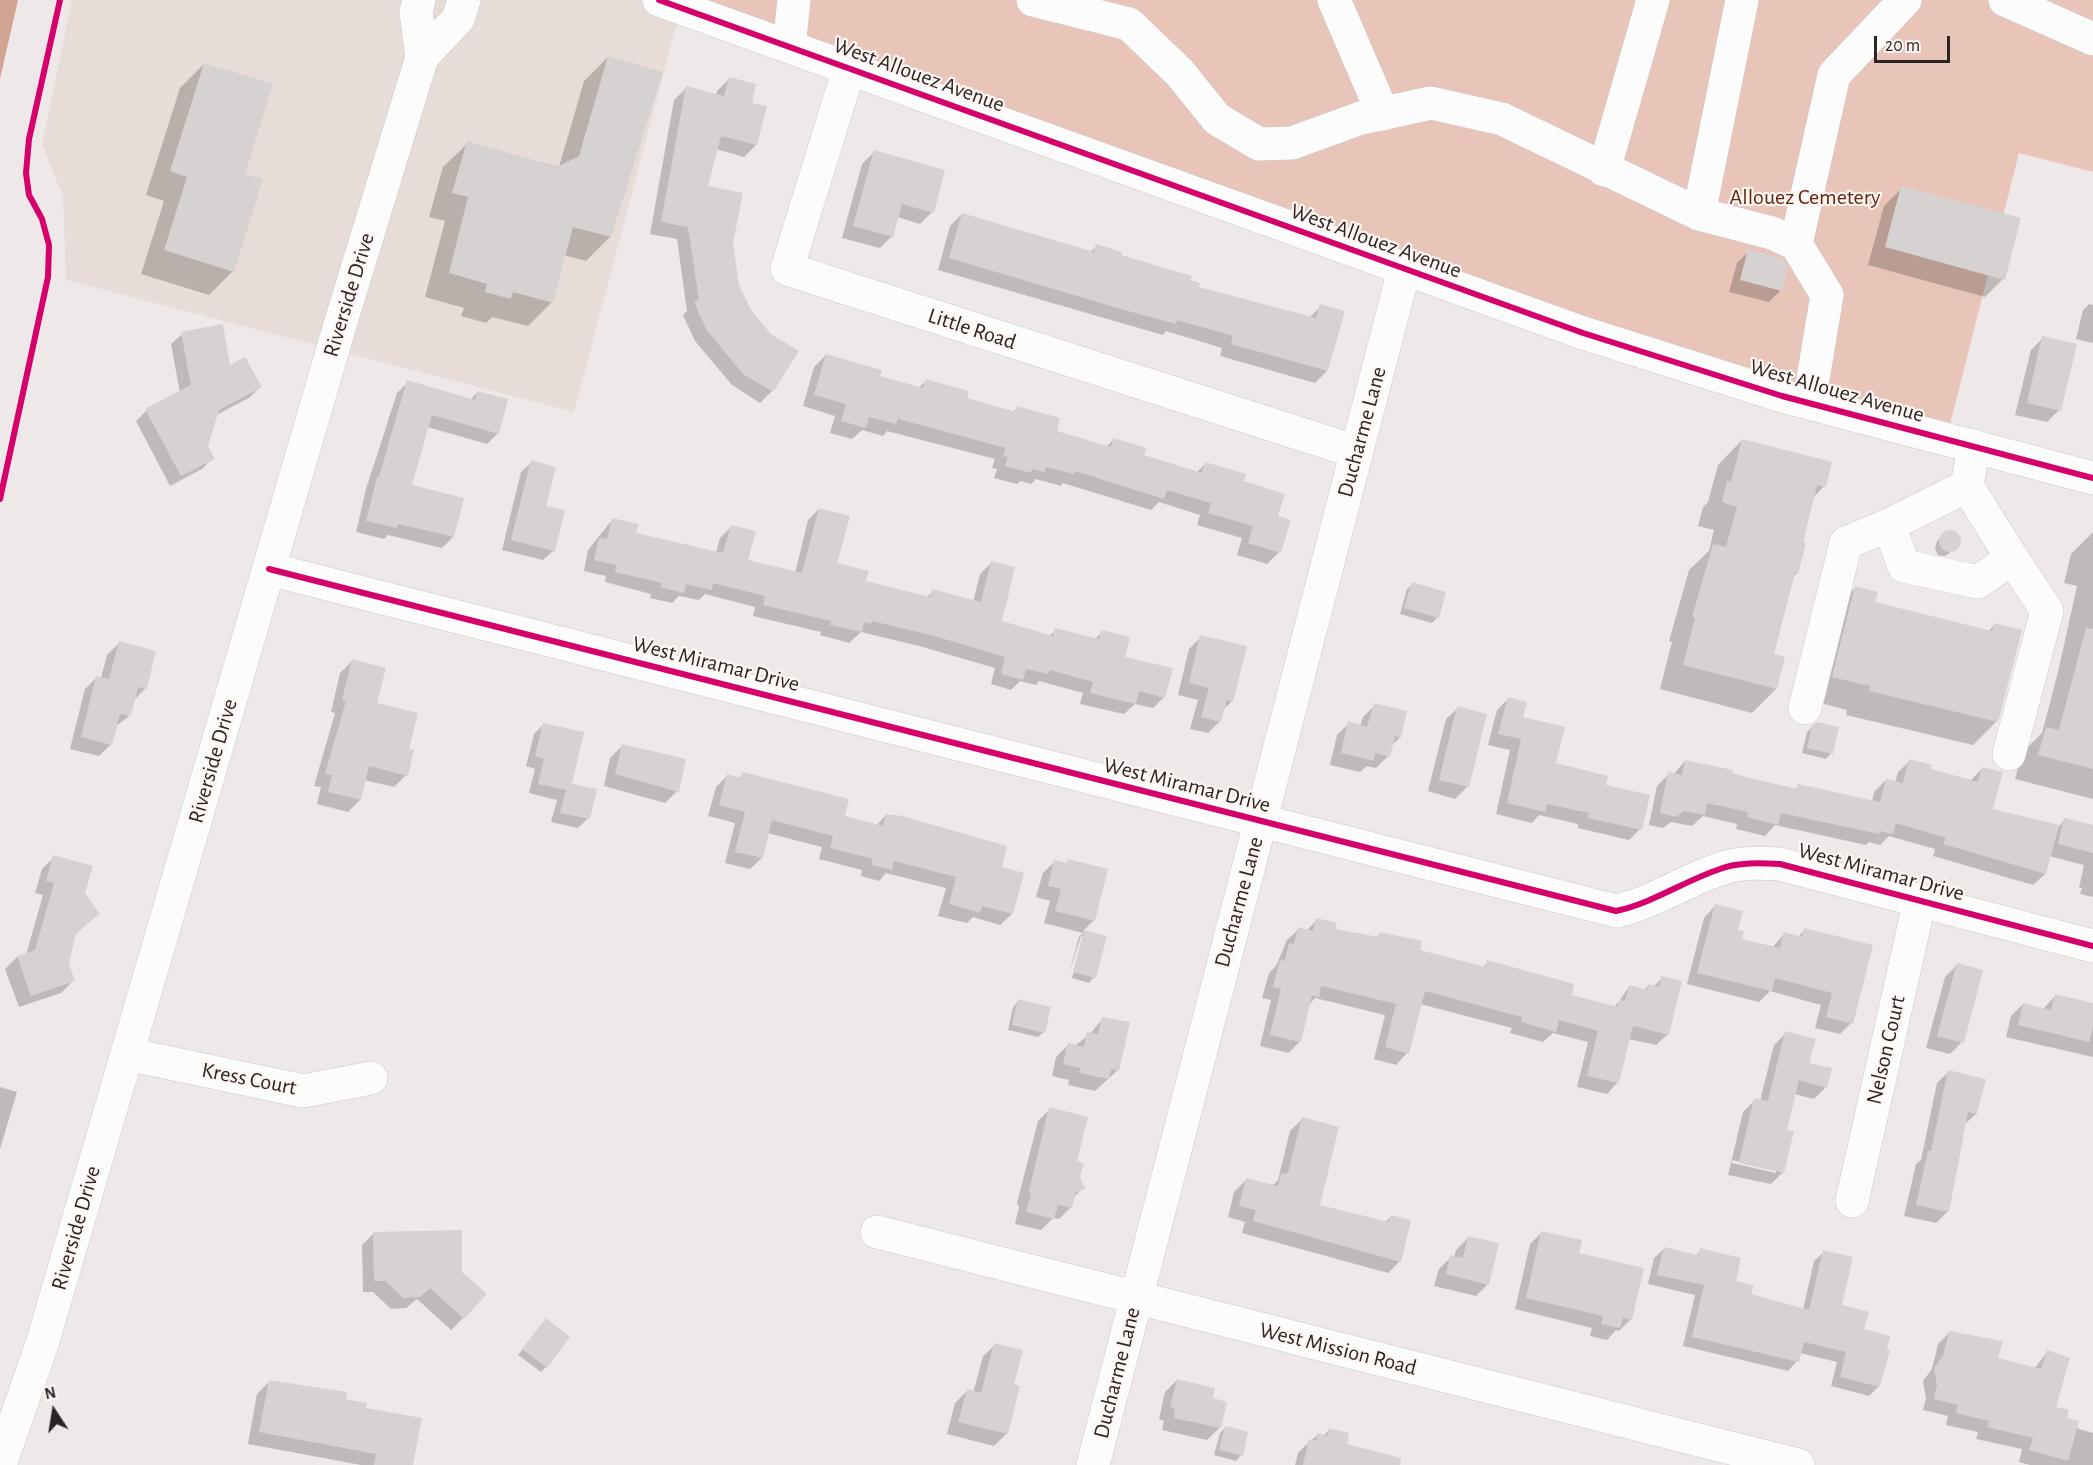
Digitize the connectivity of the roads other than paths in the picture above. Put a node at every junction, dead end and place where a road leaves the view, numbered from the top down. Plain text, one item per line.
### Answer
1 (419, 0) edge
2 (464, 0) edge
3 (660, 0) edge
4 (794, 0) edge
5 (1033, 0) edge
6 (1334, 0) edge
7 (1653, 0) edge
8 (1742, 0) edge
9 (1905, 0) edge
10 (2005, 0) edge
11 (1122, 12) edge
12 (2093, 39) edge
13 (789, 47) junction
14 (422, 57) junction
15 (849, 69) junction
16 (1383, 114) junction
17 (1604, 170) junction
18 (1699, 214) junction
19 (1796, 244) junction
20 (1404, 270) junction
21 (1809, 403) junction
22 (1974, 446) junction
23 (1357, 452) junction
24 (2093, 478) edge
25 (1967, 486) junction
26 (1889, 525) junction
27 (2012, 558) junction
28 (269, 569) junction
29 (1805, 708) dead end
30 (2009, 754) dead end
31 (1260, 822) junction
32 (1920, 900) junction
33 (2093, 946) edge
34 (127, 1054) junction
35 (370, 1078) dead end
36 (1852, 1201) dead end
37 (877, 1232) dead end
38 (1137, 1298) junction
39 (0, 1465) edge
40 (1094, 1465) edge
41 (1798, 1465) edge

1 - 14 street, Riverside Drive
2 - 14 street, Riverside Drive
3 - 13 street, West Allouez Avenue
4 - 13 street
5 - 11 street
6 - 16 street
7 - 17 street
8 - 18 street
9 - 19 street
10 - 12 street
11 - 16 street
13 - 15 street, West Allouez Avenue
14 - 28 street, Riverside Drive
15 - 20 street, West Allouez Avenue
15 - 23 street, Little Road
16 - 17 street
17 - 18 street
18 - 19 street
19 - 21 street
20 - 21 street, West Allouez Avenue
20 - 23 street, Ducharme Lane
21 - 22 street, West Allouez Avenue
22 - 24 street, West Allouez Avenue
22 - 25 street
23 - 31 street, Ducharme Lane
25 - 26 street
25 - 27 street
26 - 27 street
26 - 29 street
27 - 30 street
28 - 31 street, West Miramar Drive
28 - 34 street, Riverside Drive
31 - 32 street, West Miramar Drive
31 - 38 street, Ducharme Lane
32 - 33 street, West Miramar Drive
32 - 36 street, Nelson Court
34 - 35 street, Kress Court
34 - 39 street, Riverside Drive
37 - 38 street, West Mission Road
38 - 40 street, Ducharme Lane
38 - 41 street, West Mission Road

